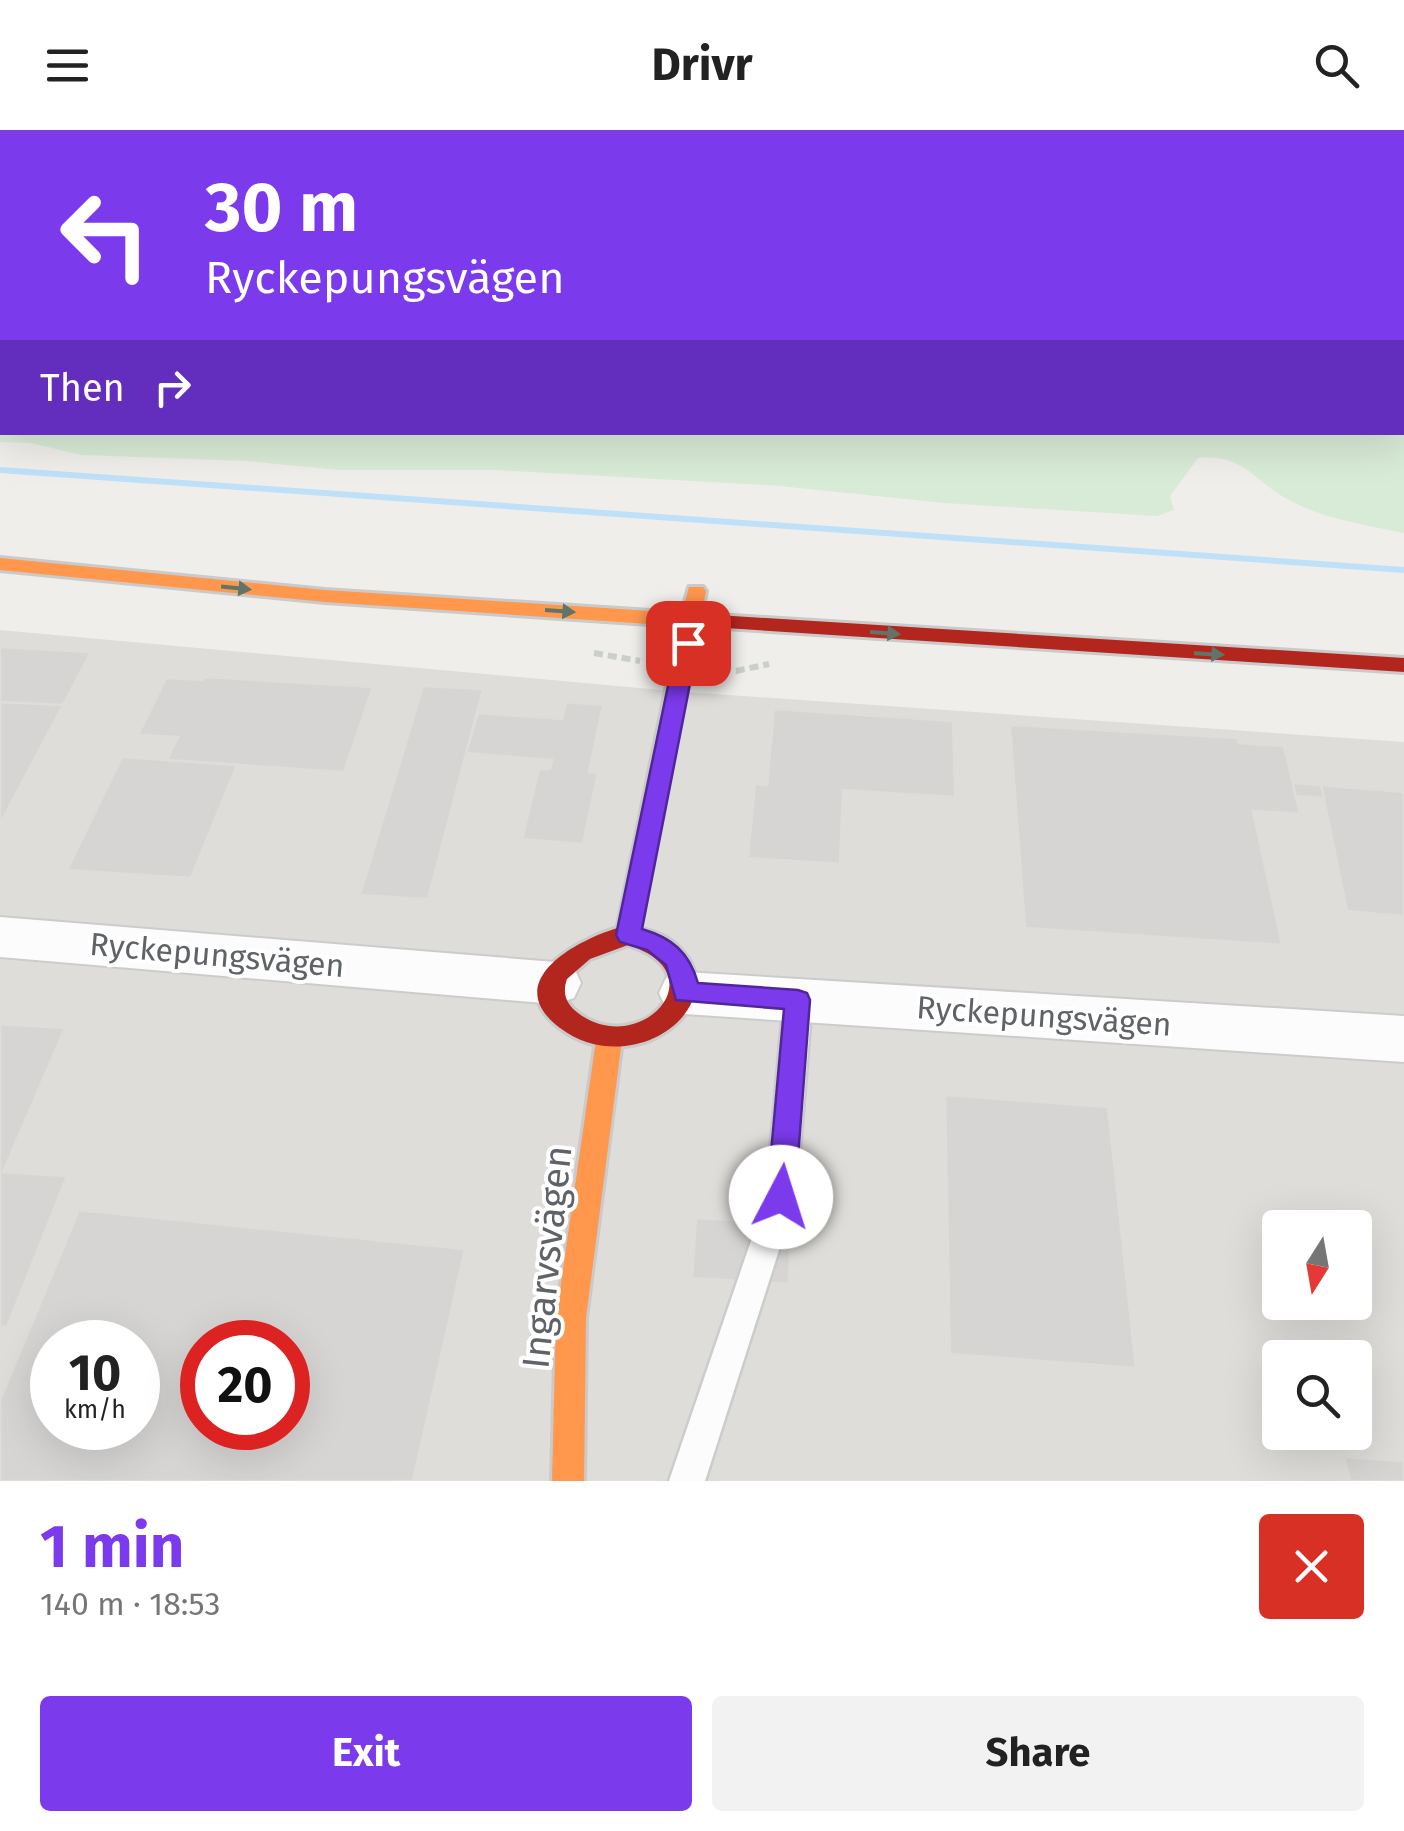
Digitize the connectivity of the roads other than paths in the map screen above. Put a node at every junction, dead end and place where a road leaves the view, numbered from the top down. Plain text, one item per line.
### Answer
1 (0, 562) edge
2 (288, 569) dead end
3 (696, 591) dead end
4 (692, 619) junction
5 (1208, 629) dead end
6 (1404, 650) edge
7 (1404, 665) edge
8 (628, 935) junction
9 (0, 937) edge
10 (554, 983) junction
11 (685, 993) junction
12 (798, 1000) junction
13 (1404, 1039) edge
14 (610, 1040) junction
15 (568, 1481) edge
16 (687, 1481) edge

1 - 2 main road
1 -> 4 main road
3 - 4 main road
4 -> 7 main road
4 - 8 main road
5 - 6 main road
8 - 10 main road
8 - 11 main road
9 - 10 street, Ryckepungsvägen
10 - 14 main road
11 - 12 street, Ryckepungsvägen
11 - 14 main road
12 - 13 street, Ryckepungsvägen
12 - 16 lane
14 - 15 main road, Ingarvsvägen

